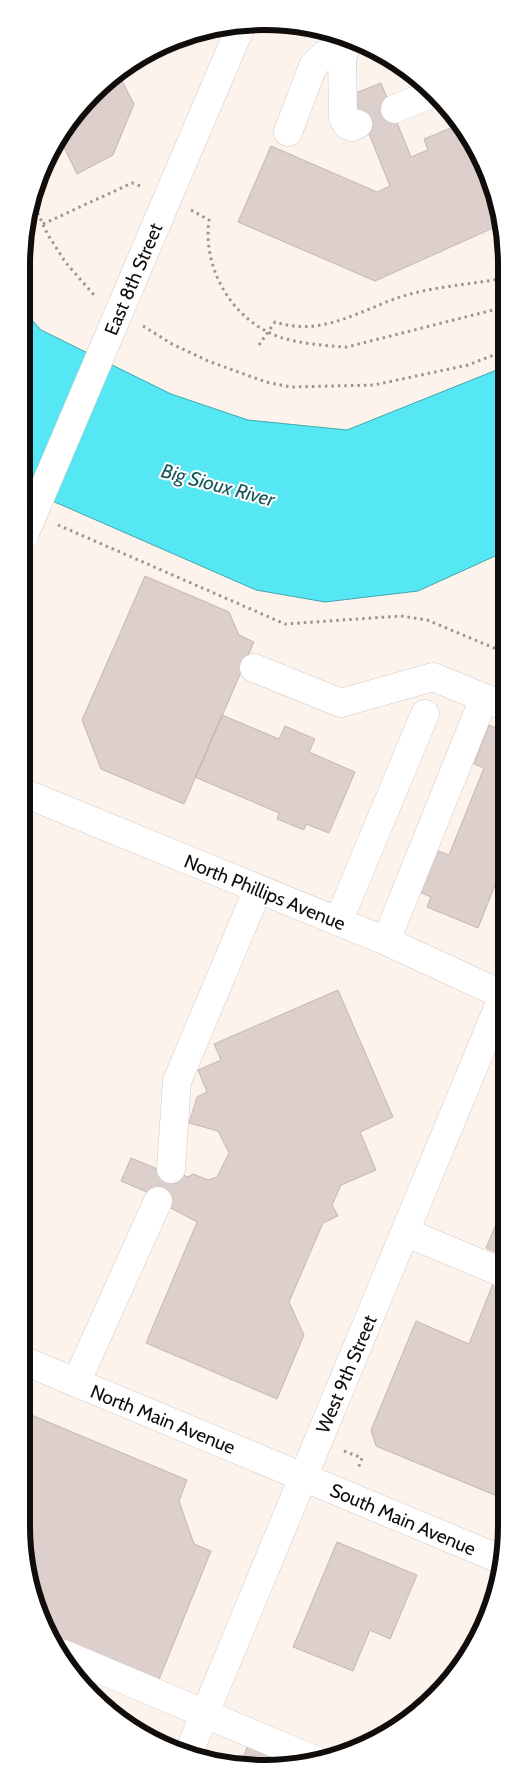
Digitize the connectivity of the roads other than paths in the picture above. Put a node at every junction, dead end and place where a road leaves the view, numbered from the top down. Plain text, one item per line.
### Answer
1 (239, 32) edge
2 (346, 48) edge
3 (426, 96) edge
4 (395, 109) tunnel mouth
5 (358, 124) dead end
6 (288, 132) dead end
7 (30, 521) edge
8 (254, 668) dead end
9 (494, 702) edge
10 (425, 714) dead end
11 (30, 795) edge
12 (258, 889) junction
13 (338, 922) junction
14 (386, 941) junction
15 (498, 994) edge
16 (498, 1008) edge
17 (170, 1169) tunnel mouth
18 (158, 1201) tunnel mouth
19 (405, 1232) junction
20 (498, 1271) edge
21 (30, 1363) edge
22 (76, 1383) junction
23 (304, 1477) junction
24 (496, 1557) edge
25 (69, 1657) edge
26 (205, 1714) junction
27 (191, 1748) edge
28 (306, 1756) edge

1 - 7 street, East 8th Street, bridge
2 - 5 street
2 - 6 street
3 - 4 street
8 - 9 street
9 - 14 street
10 - 13 street
11 - 12 street, North Phillips Avenue
12 - 13 street, North Phillips Avenue
12 - 17 street
13 - 14 street, North Phillips Avenue
14 - 15 street, North Phillips Avenue
16 - 19 street, West 9th Street
18 - 22 street
19 - 20 street
19 - 23 street, West 9th Street
21 - 22 street, North Main Avenue
22 - 23 street, North Main Avenue
23 - 24 street, South Main Avenue
23 - 26 street, West 9th Street
25 - 26 street
26 - 27 street, West 9th Street
26 - 28 street

